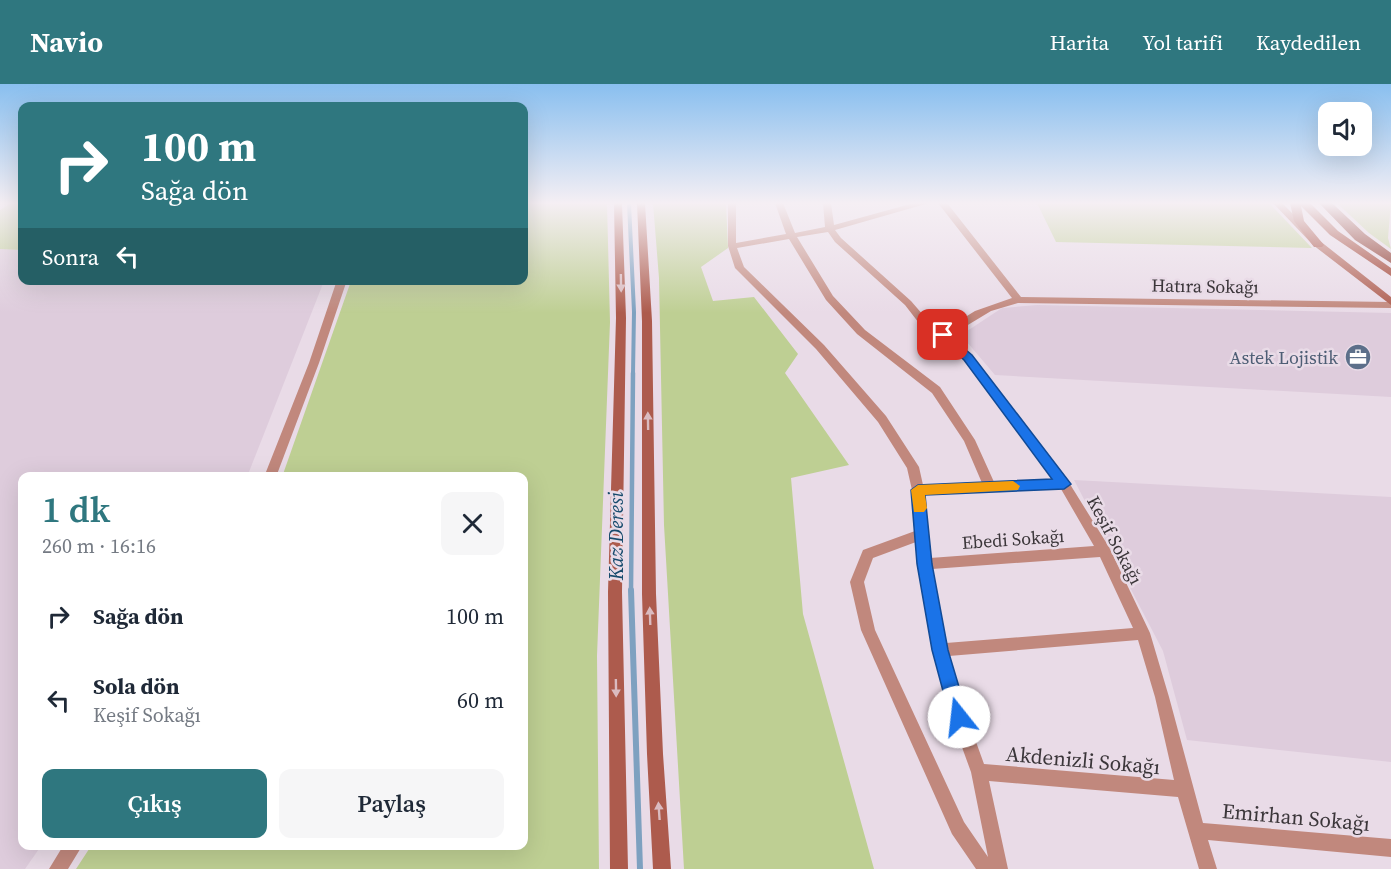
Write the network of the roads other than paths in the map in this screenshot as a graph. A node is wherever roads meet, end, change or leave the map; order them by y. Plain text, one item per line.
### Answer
1 (619, 240) edge
2 (643, 240) edge
3 (732, 240) edge
4 (774, 240) edge
5 (794, 240) edge
6 (839, 240) edge
7 (971, 240) edge
8 (1312, 240) edge
9 (1314, 240) edge
10 (1343, 240) edge
11 (1365, 240) edge
12 (1318, 245) junction
13 (732, 246) junction
14 (1391, 259) edge
15 (1391, 273) edge
16 (340, 285) edge
17 (1018, 300) junction
18 (1391, 303) edge
19 (943, 335) junction
20 (272, 472) edge
21 (1064, 484) junction
22 (990, 487) junction
23 (918, 490) junction
24 (922, 534) junction
25 (1104, 551) junction
26 (924, 564) junction
27 (1143, 633) junction
28 (940, 650) junction
29 (979, 772) junction
30 (1184, 789) junction
31 (1198, 831) junction
32 (1391, 848) edge
33 (70, 850) edge
34 (58, 869) edge
35 (619, 869) edge
36 (662, 869) edge
37 (986, 869) edge
38 (999, 869) edge
39 (1208, 869) edge

1 -> 35 main road
36 -> 2 main road
3 - 13 street
4 - 13 street
5 - 22 street
6 - 19 street, Keşif Sokağı
7 - 17 street
8 - 12 main road
9 - 12 main road
10 - 15 main road
11 - 14 highway
12 - 18 main road
13 - 23 street
16 - 20 street
17 - 18 street, Hatıra Sokağı
17 - 19 street, Hatıra Sokağı
19 - 21 street, Keşif Sokağı
21 - 22 street
21 - 25 street, Keşif Sokağı
22 - 23 street
23 - 24 street
24 - 26 street
24 - 37 street
25 - 26 street, Ebedi Sokağı
25 - 27 street, Keşif Sokağı
26 - 28 street
27 - 28 street
27 - 30 street, Keşif Sokağı
28 - 29 street
29 - 30 street, Akdenizli Sokağı
29 - 38 street
30 - 31 street, Keşif Sokağı
31 - 32 street, Emirhan Sokağı
31 - 39 street, Keşif Sokağı
33 - 34 street

